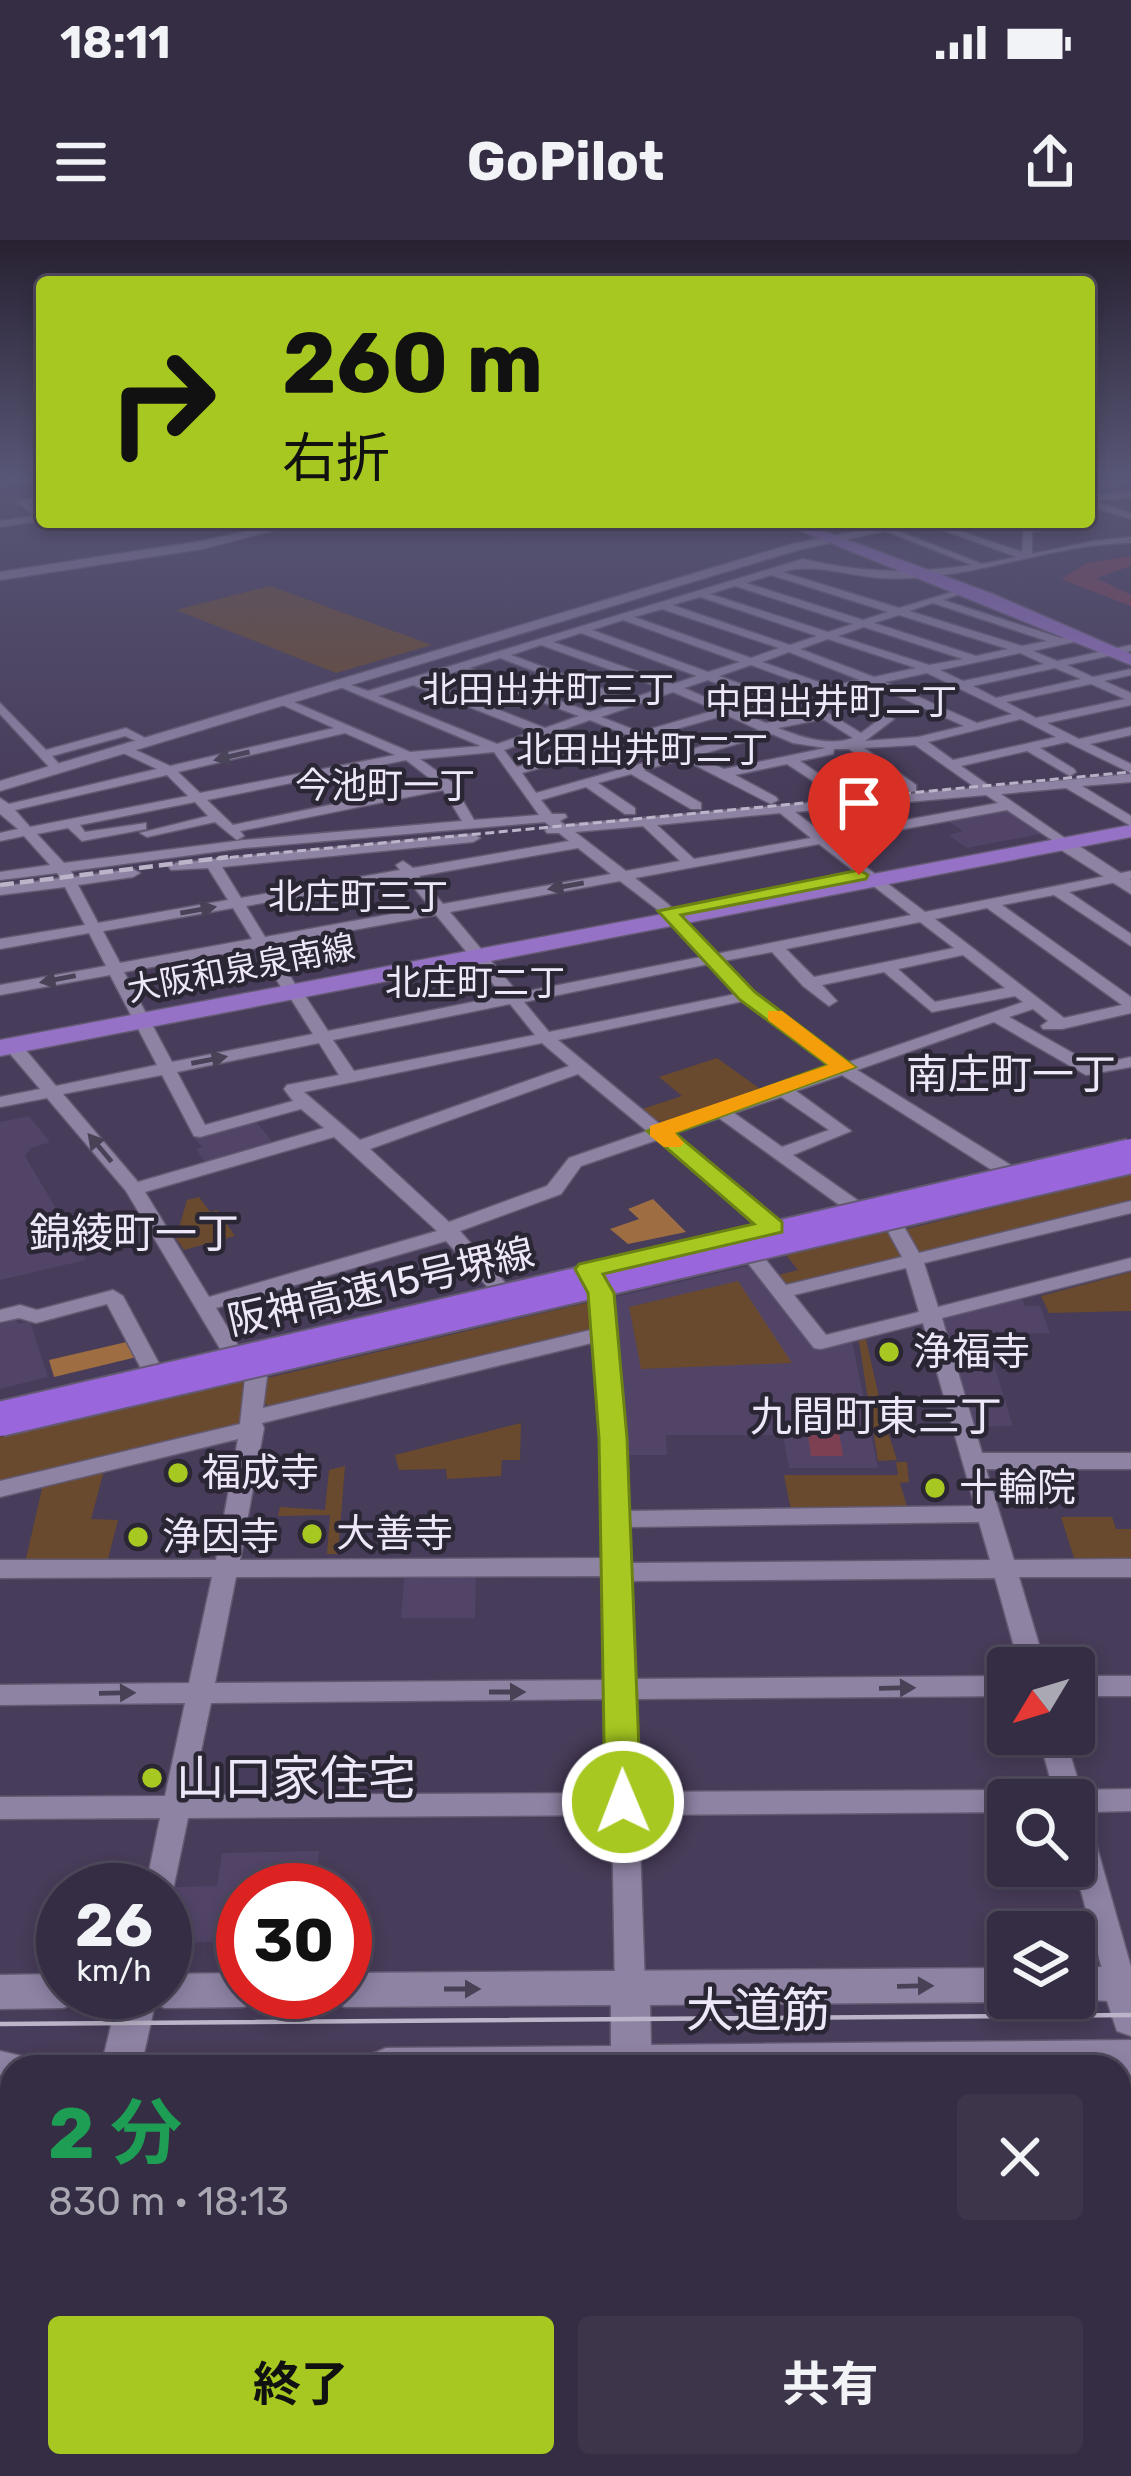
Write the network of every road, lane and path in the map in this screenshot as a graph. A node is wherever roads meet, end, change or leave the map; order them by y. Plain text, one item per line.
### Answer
1 (676, 583) edge
2 (735, 583) edge
3 (737, 583) edge
4 (811, 583) edge
5 (876, 583) edge
6 (947, 583) edge
7 (896, 589) dead end
8 (964, 589) junction
9 (700, 594) junction
10 (915, 594) dead end
11 (633, 596) junction
12 (934, 599) junction
13 (660, 605) junction
14 (903, 609) junction
15 (623, 617) junction
16 (868, 621) junction
17 (581, 630) junction
18 (513, 632) junction
19 (831, 634) junction
20 (1083, 637) junction
21 (1061, 642) junction
22 (542, 643) junction
23 (795, 647) junction
24 (1022, 650) junction
25 (500, 655) junction
26 (431, 657) junction
27 (1127, 657) edge
28 (975, 659) junction
29 (755, 661) junction
30 (1059, 666) junction
31 (459, 668) junction
32 (929, 669) junction
33 (714, 674) junction
34 (880, 680) junction
35 (414, 681) junction
36 (1094, 681) junction
37 (339, 684) junction
38 (962, 685) junction
39 (674, 688) junction
40 (832, 689) junction
41 (368, 695) junction
42 (1131, 699) edge
43 (281, 701) junction
44 (776, 701) junction
45 (995, 701) junction
46 (630, 703) junction
47 (0, 707) edge
48 (726, 711) junction
49 (589, 717) junction
50 (1030, 718) junction
51 (676, 726) junction
52 (976, 727) junction
53 (765, 729) junction
54 (346, 730) junction
55 (1131, 731) edge
56 (545, 732) junction
57 (641, 736) junction
58 (747, 737) junction
59 (1077, 740) junction
60 (918, 741) junction
61 (146, 742) junction
62 (851, 743) junction
63 (1030, 747) junction
64 (497, 748) junction
65 (125, 749) junction
66 (44, 754) junction
67 (683, 754) junction
68 (408, 756) junction
69 (789, 759) junction
70 (951, 764) junction
71 (632, 769) junction
72 (1129, 769) edge
73 (59, 770) junction
74 (170, 771) junction
75 (516, 771) junction
76 (725, 773) junction
77 (1071, 779) junction
78 (587, 782) junction
79 (976, 782) junction
80 (447, 784) junction
81 (0, 786) edge
82 (911, 788) junction
83 (401, 793) junction
84 (992, 793) junction
85 (838, 794) junction
86 (76, 796) junction
87 (201, 796) junction
88 (536, 797) junction
89 (1011, 805) junction
90 (696, 806) junction
91 (778, 806) junction
92 (2, 807) edge
93 (630, 811) junction
94 (129, 812) junction
95 (716, 817) junction
96 (94, 818) junction
97 (548, 818) junction
98 (70, 822) junction
99 (646, 822) junction
100 (226, 824) junction
101 (470, 824) junction
102 (1131, 825) edge
103 (423, 828) junction
104 (730, 828) dead end
105 (144, 830) junction
106 (561, 830) junction
107 (28, 831) junction
108 (0, 837) edge
109 (745, 840) dead end
110 (823, 840) junction
111 (1062, 841) junction
112 (244, 844) junction
113 (577, 844) junction
114 (386, 847) junction
115 (759, 852) junction
116 (165, 854) junction
117 (213, 864) junction
118 (691, 864) junction
119 (410, 873) junction
120 (66, 874) junction
121 (0, 876) edge
122 (620, 876) junction
123 (872, 877) junction
124 (1126, 880) edge
125 (0, 891) edge
126 (1058, 891) junction
127 (237, 903) junction
128 (992, 904) junction
129 (439, 909) junction
130 (671, 915) junction
131 (925, 917) junction
132 (93, 929) junction
133 (1131, 941) edge
134 (261, 942) junction
135 (0, 944) edge
136 (776, 947) junction
137 (968, 950) junction
138 (476, 952) junction
139 (712, 960) junction
140 (887, 967) junction
141 (114, 968) junction
142 (809, 982) junction
143 (291, 987) junction
144 (0, 989) edge
145 (747, 996) junction
146 (1028, 997) junction
147 (515, 1000) junction
148 (829, 1001) dead end
149 (1131, 1006) edge
150 (993, 1015) junction
151 (138, 1017) junction
152 (1062, 1024) junction
153 (1025, 1032) junction
154 (323, 1037) junction
155 (546, 1038) junction
156 (4, 1039) edge
157 (1131, 1062) edge
158 (844, 1067) junction
159 (578, 1068) junction
160 (166, 1069) junction
161 (350, 1079) junction
162 (782, 1089) junction
163 (53, 1091) junction
164 (0, 1102) edge
165 (304, 1103) junction
166 (722, 1112) junction
167 (338, 1130) junction
168 (658, 1131) junction
169 (1131, 1145) edge
170 (359, 1147) junction
171 (782, 1153) junction
172 (1131, 1157) edge
173 (1010, 1173) junction
174 (134, 1189) junction
175 (1131, 1207) edge
176 (856, 1208) junction
177 (888, 1215) junction
178 (773, 1227) junction
179 (451, 1230) junction
180 (747, 1249) junction
181 (913, 1258) junction
182 (1131, 1264) edge
183 (592, 1275) junction
184 (501, 1290) junction
185 (782, 1292) junction
186 (207, 1304) junction
187 (0, 1316) edge
188 (931, 1316) junction
189 (606, 1333) junction
190 (232, 1352) junction
191 (259, 1361) junction
192 (152, 1371) junction
193 (0, 1407) edge
194 (0, 1421) edge
195 (254, 1423) junction
196 (973, 1461) junction
197 (1131, 1461) edge
198 (0, 1489) edge
199 (988, 1514) junction
200 (618, 1519) junction
201 (222, 1568) junction
202 (1131, 1568) edge
203 (0, 1569) edge
204 (618, 1569) junction
205 (1005, 1570) junction
206 (1027, 1647) edge
207 (987, 1686) edge
208 (1095, 1686) edge
209 (1131, 1686) edge
210 (197, 1692) junction
211 (621, 1692) junction
212 (0, 1695) edge
213 (1095, 1800) edge
214 (1131, 1800) edge
215 (987, 1801) edge
216 (623, 1802) junction
217 (176, 1806) junction
218 (0, 1808) edge
219 (165, 1863) edge
220 (1095, 1884) edge
221 (987, 1985) edge
222 (630, 1988) junction
223 (1095, 1988) edge
224 (372, 1990) edge
225 (36, 1991) edge
226 (0, 1992) edge
227 (1128, 1995) edge
228 (132, 2019) edge
229 (124, 2055) edge
230 (631, 2055) edge

1 - 11 street
2 - 9 street
3 - 16 street
4 - 14 street
5 - 7 street
6 - 8 main road
8 - 12 street
8 - 20 main road
9 - 13 street
9 - 19 street
10 - 12 street
11 - 13 street
11 - 18 street
12 - 14 street
12 - 21 street
13 - 15 street
13 - 23 street
14 - 16 street
14 - 24 street
15 - 17 street
15 - 29 street
16 - 19 street
16 - 28 street
17 - 22 street
17 - 33 street
18 - 22 street
18 - 26 street
19 - 23 street
19 - 32 street
20 - 21 street
20 - 27 main road
21 - 24 street
22 - 25 street
22 - 39 street
23 - 29 street
23 - 34 street
24 - 28 street
24 - 30 street
25 - 31 street
25 - 46 street
26 - 31 street
26 - 37 street
27 - 30 street
27 - 36 street
28 - 32 street
29 - 33 street
29 - 40 street
30 - 36 street
30 - 38 street
31 - 35 street
31 - 49 street
32 - 34 street
32 - 38 street
33 - 39 street
33 - 44 street
34 - 40 street
34 - 52 street
35 - 41 street
35 - 56 street
36 - 42 street
36 - 45 street
37 - 41 street
37 - 43 street
38 - 45 street
39 - 46 street
39 - 48 street
40 - 44 street
40 - 62 street
41 - 64 street
42 - 50 street
43 - 54 street
43 - 61 street
44 - 48 street
45 - 50 street
46 - 49 street
47 - 66 street
48 - 51 street
48 - 53 street
49 - 56 street
49 - 57 street
50 - 52 street
50 - 59 street
51 - 57 street
51 - 58 street
52 - 60 street
53 - 58 street
53 - 62 street
53 - 62 street
54 - 68 street
54 -> 74 street
55 - 59 street
56 - 64 street
57 - 67 street
57 - 75 street
58 - 67 street
59 - 63 street
59 - 72 street
60 - 62 street
60 - 70 street
61 - 65 street
61 - 66 street
62 - 69 street
62 - 82 street
63 - 70 street
63 - 77 street
64 - 68 street
64 - 75 street
65 - 73 street
65 - 74 street
66 - 73 street
67 - 71 street
67 - 76 street
68 - 80 street
68 - 87 street
69 - 76 street
69 - 85 street
70 - 79 street
71 - 78 street
71 - 90 street
72 - 77 street
73 - 81 street
74 - 86 street
74 - 87 street
75 - 88 street
76 - 91 street
77 - 79 street
77 - 84 street
77 - 102 street
78 - 88 street
78 - 93 street
79 - 82 street
79 - 84 street
80 - 83 street
80 - 101 street
82 - 85 street
83 - 100 street
83 - 103 street
84 - 89 street
84 - 91 street
85 - 91 street
86 - 92 street
86 - 96 street
87 - 94 street
87 - 100 street
88 - 97 street
89 - 110 street
89 - 111 street
90 - 91 street
90 - 93 street
91 - 95 street
91 - 110 street
92 - 107 street
93 - 97 street
94 - 96 street
94 - 105 street
95 - 99 street
95 - 104 street
96 - 98 street
97 - 101 street
97 - 106 street
98 - 105 street
98 - 107 street
99 - 106 street
99 - 118 street
100 - 105 street
100 - 112 street
101 - 103 street
102 - 111 main road, 大阪和泉泉南線
103 - 112 street
105 - 116 street
106 - 113 street
106 - 114 street
107 - 108 street
107 - 120 street
109 - 115 street
110 - 115 street
110 - 123 street
111 - 123 main road, 大阪和泉泉南線
111 - 124 street
112 - 116 street
113 - 119 street
113 - 122 street
114 - 117 street
114 - 119 street
115 - 118 street
116 - 120 street
117 - 120 street
117 - 127 street
118 - 122 street
119 - 127 street
119 - 129 street
120 - 121 street
120 - 125 street
120 - 132 street
122 -> 129 street
122 - 130 street
123 - 130 main road, 大阪和泉泉南線
123 - 131 street
124 - 126 street
126 - 128 street
126 - 133 street
132 -> 127 street
127 - 134 street
128 - 131 street
128 - 149 street
129 - 134 street
129 - 138 street
130 - 138 main road, 大阪和泉泉南線
130 - 139 street
131 - 136 street
131 - 137 street
132 - 135 street
132 - 141 street
134 - 141 street
134 - 143 street
136 - 139 street
136 - 142 street
137 - 140 street
137 - 146 street
138 - 143 main road, 大阪和泉泉南線
138 - 147 street
139 - 145 street
139 - 147 street
140 - 142 street
140 - 146 street
141 -> 144 street
141 - 151 street
142 - 148 street
143 - 151 main road, 大阪和泉泉南線
143 - 154 street
145 - 155 street
145 - 158 street
146 - 150 street
146 - 152 street
147 - 154 street
147 - 155 street
149 - 152 street
150 - 153 street
150 - 158 street
151 - 156 main road, 大阪和泉泉南線
151 - 160 street
152 - 153 street
153 - 157 street
160 -> 154 street
154 - 161 street
155 - 159 street
155 - 161 street
156 - 163 street
158 - 162 street
158 - 173 street
159 - 168 street
159 - 170 street
160 - 163 street
160 - 165 street
161 - 165 street
162 - 166 street
162 - 171 street
163 - 164 street
174 -> 163 street
165 - 167 street
166 - 168 street
166 - 171 street
167 - 170 street
167 - 174 street
168 - 178 street
168 - 179 street
169 - 173 street
169 - 193 highway, 阪神高速15号堺線
170 - 179 street
171 - 176 street
172 - 177 street
172 - 194 highway, 阪神高速15号堺線, bridge
173 - 176 street
174 - 186 street
175 - 181 street
176 - 178 street
177 - 180 street
177 - 181 street
178 - 183 street
179 - 184 street
179 - 186 street
180 - 183 street
180 - 185 street
181 - 185 street
181 - 188 street
182 - 188 street
183 - 184 street
183 - 189 street
183 - 191 street
184 - 190 street
185 - 188 street
186 - 190 street
187 - 192 street
188 - 196 street
189 - 195 street
189 - 200 street
190 - 192 street
191 - 194 street
191 - 195 street
192 - 193 street
195 - 198 street
195 - 201 street
196 - 197 street
196 - 199 street
199 - 200 street
199 - 205 street
200 - 204 street
201 - 203 street
201 - 204 street
201 - 210 street
202 - 205 street
204 - 205 street
204 - 211 street
205 - 206 street
211 -> 207 street
208 - 209 street
210 -> 211 street
212 -> 210 street
210 - 217 street
211 - 216 street
213 - 214 street
215 - 216 street
216 - 217 street
216 - 222 street
217 - 218 street
217 - 219 street
220 - 227 street
222 -> 221 street, 大道筋
224 -> 222 street, 大道筋
222 - 230 street
223 - 227 street
225 - 226 street
228 - 229 street

